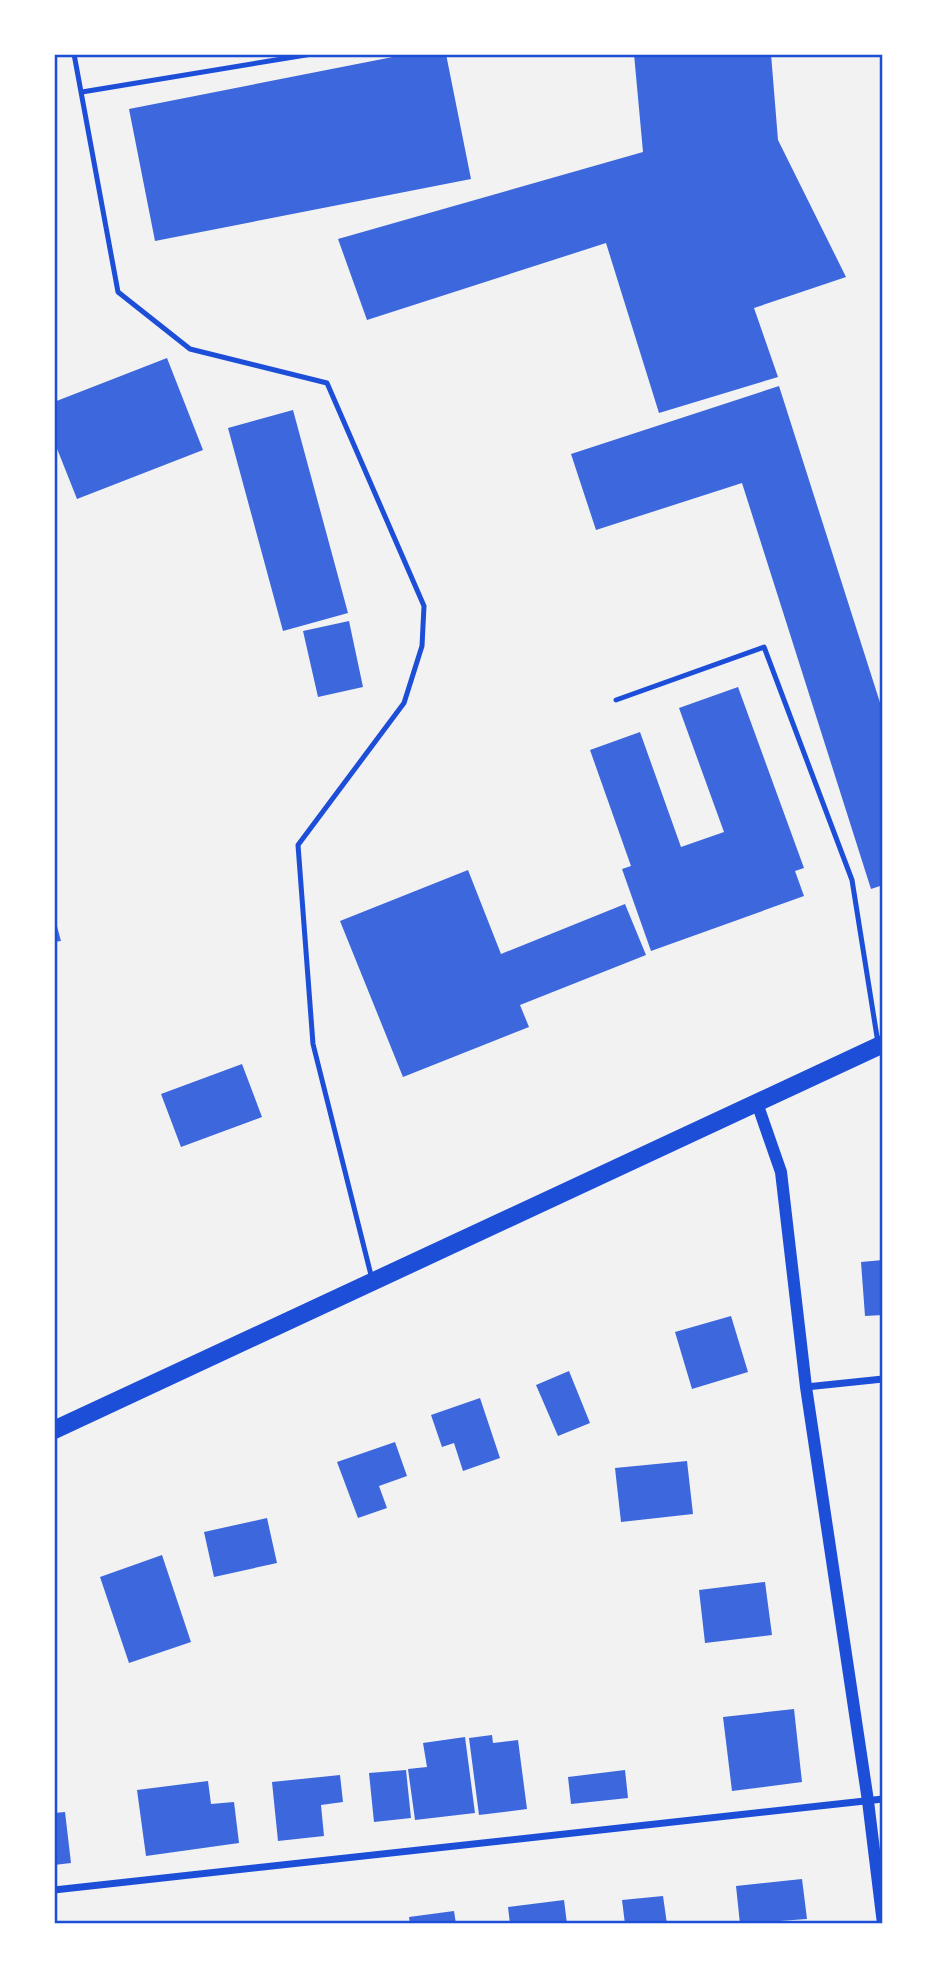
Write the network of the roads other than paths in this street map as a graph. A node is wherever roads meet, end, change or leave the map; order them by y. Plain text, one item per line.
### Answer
1 (74, 54) edge
2 (312, 54) edge
3 (82, 92) junction
4 (616, 700) dead end
5 (880, 1045) edge
6 (757, 1102) junction
7 (372, 1282) junction
8 (883, 1379) edge
9 (806, 1387) junction
10 (54, 1430) edge
11 (883, 1800) edge
12 (868, 1801) junction
13 (54, 1890) edge
14 (883, 1923) edge

1 - 3 lane
2 - 3 lane
3 - 7 lane
4 - 5 lane
5 - 6 main road
6 - 7 main road
6 - 9 street
7 - 10 main road
8 - 9 street
9 - 12 street
11 - 12 street
12 - 13 street
12 - 14 street

